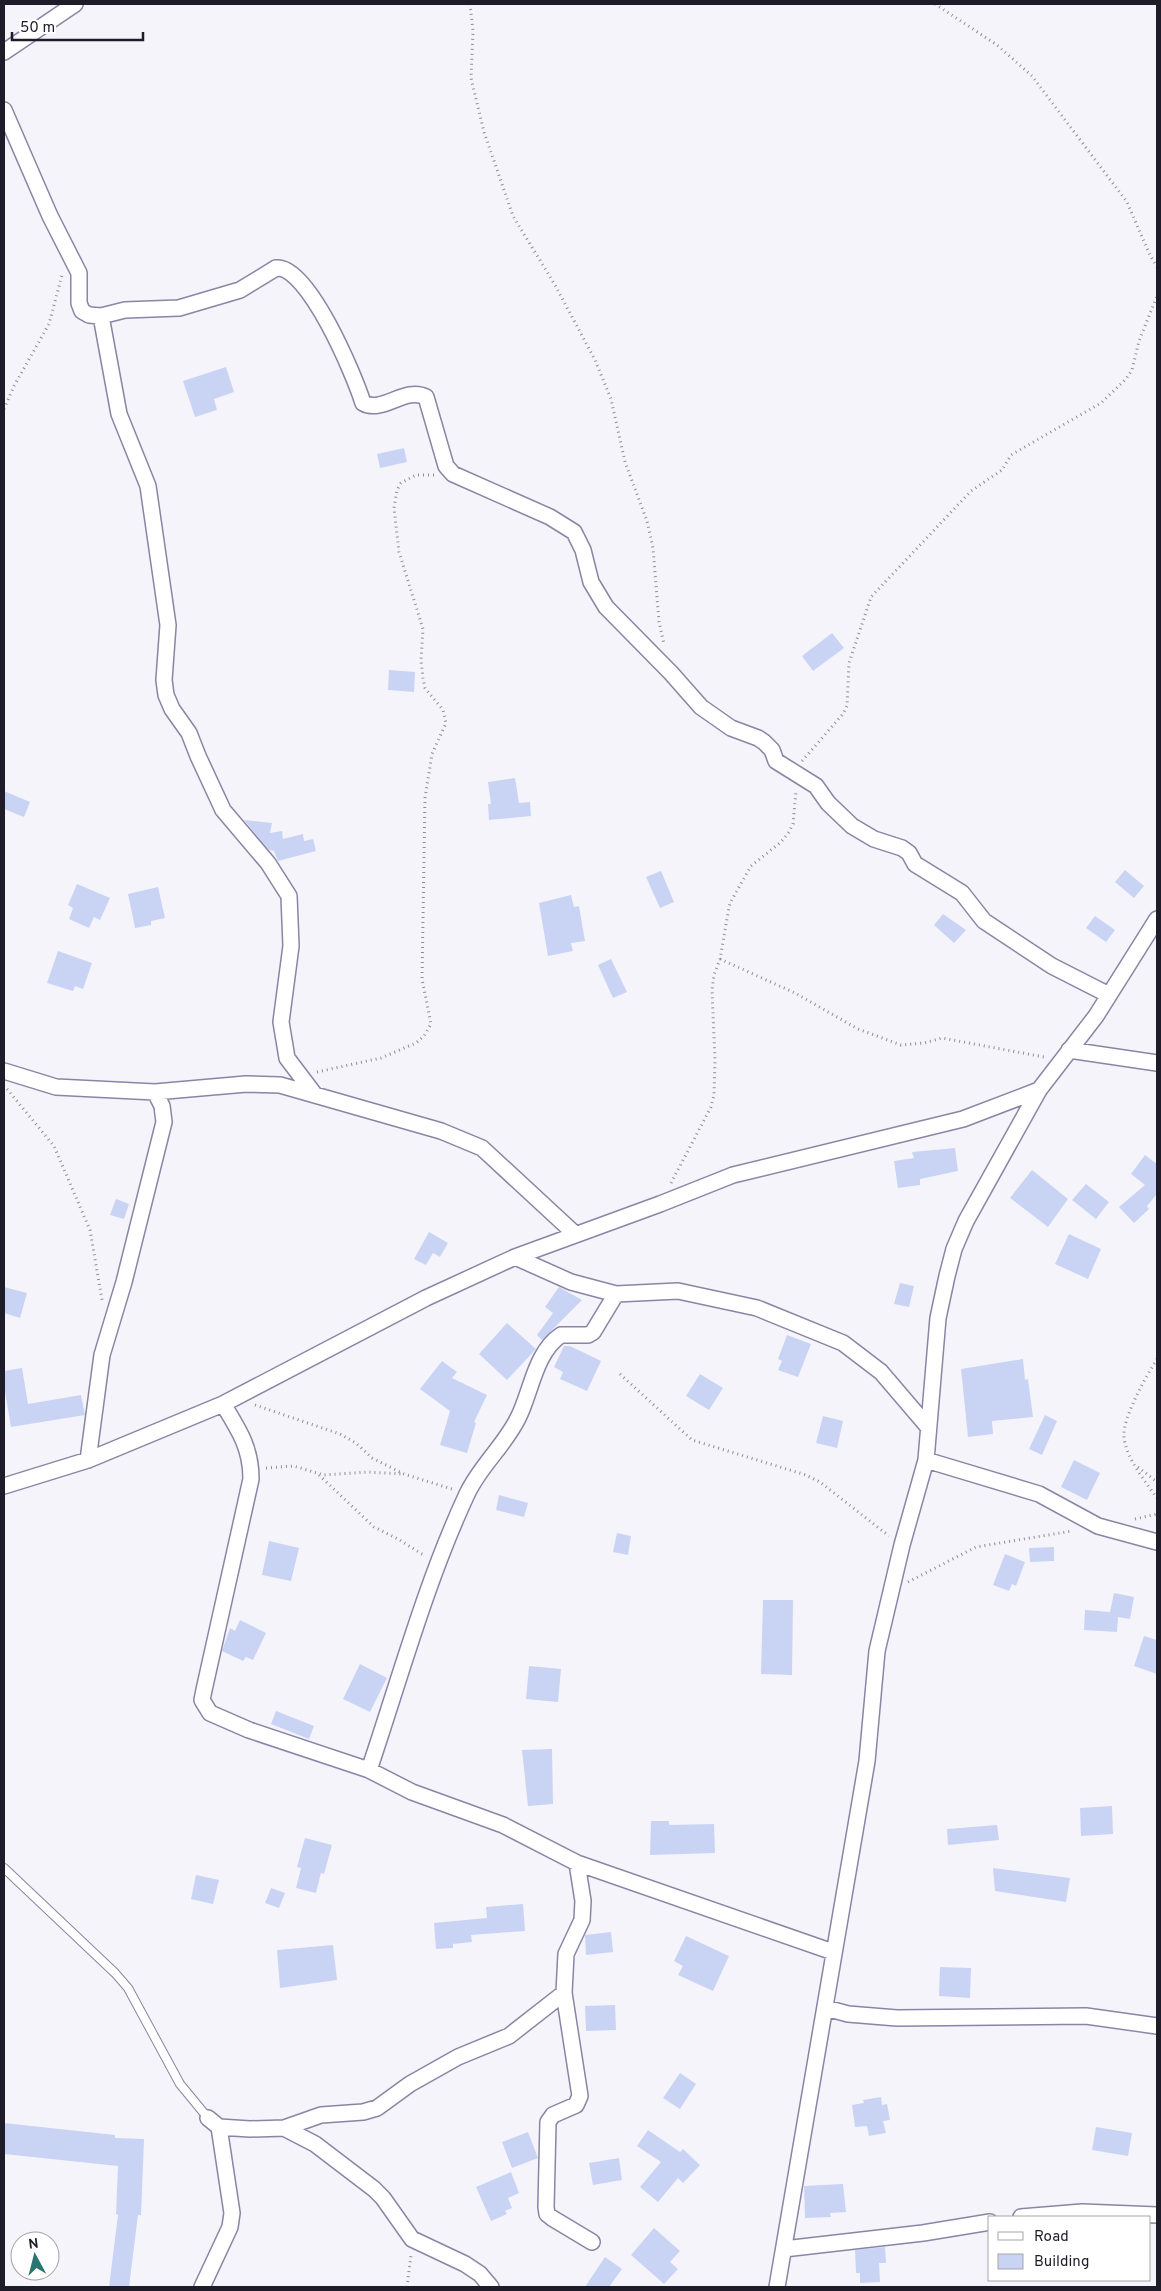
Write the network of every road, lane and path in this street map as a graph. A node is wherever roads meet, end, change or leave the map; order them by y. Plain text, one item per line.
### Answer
1 (75, 4) edge
2 (470, 4) edge
3 (935, 4) edge
4 (4, 52) edge
5 (4, 110) edge
6 (66, 250) junction
7 (1157, 268) edge
8 (1157, 296) edge
9 (101, 316) junction
10 (4, 409) edge
11 (458, 476) junction
12 (665, 648) dead end
13 (797, 774) junction
14 (1157, 919) edge
15 (720, 959) junction
16 (1109, 995) junction
17 (1065, 1055) junction
18 (1157, 1063) edge
19 (4, 1071) edge
20 (300, 1075) junction
21 (4, 1085) edge
22 (1038, 1090) junction
23 (155, 1092) junction
24 (315, 1095) junction
25 (660, 1204) junction
26 (575, 1234) junction
27 (515, 1257) junction
28 (616, 1294) junction
29 (112, 1320) junction
30 (1157, 1359) edge
31 (620, 1374) dead end
32 (229, 1401) junction
33 (928, 1427) junction
34 (88, 1460) junction
35 (926, 1460) junction
36 (1135, 1464) junction
37 (318, 1474) junction
38 (404, 1474) junction
39 (251, 1479) junction
40 (1157, 1482) edge
41 (4, 1486) edge
42 (467, 1494) junction
43 (1157, 1498) edge
44 (1157, 1514) edge
45 (1132, 1520) dead end
46 (1098, 1526) junction
47 (1157, 1542) edge
48 (902, 1545) junction
49 (438, 1564) junction
50 (890, 1592) junction
51 (369, 1770) junction
52 (577, 1864) junction
53 (4, 1868) edge
54 (833, 1952) junction
55 (564, 1993) junction
56 (826, 2008) junction
57 (1157, 2026) edge
58 (213, 2122) junction
59 (284, 2128) junction
60 (1157, 2215) edge
61 (1033, 2216) edge
62 (988, 2222) edge
63 (412, 2239) junction
64 (592, 2242) dead end
65 (784, 2249) junction
66 (202, 2287) edge
67 (407, 2287) edge
68 (491, 2287) edge
69 (777, 2287) edge

1 - 4 street
2 - 12 path
3 - 7 path
5 - 6 street
6 - 9 street
6 - 10 path
8 - 13 path
9 - 11 street
9 - 20 street
11 - 13 street
11 - 20 path
13 - 15 path
13 - 16 street
14 - 16 street
15 - 17 path
15 - 25 path
16 - 17 street
17 - 18 street
17 - 22 street
19 - 23 street
20 - 24 street
21 - 29 path
22 - 25 street
22 - 33 street
23 - 24 street
23 - 29 street
24 - 26 street
25 - 26 street
26 - 27 street
27 - 28 street
27 - 32 street
28 - 33 street
28 - 42 street
29 - 34 street
30 - 36 path
31 - 48 path
32 - 34 street
32 - 38 path
32 - 39 street
33 - 35 street
34 - 41 street
35 - 46 street
35 - 48 street
36 - 40 path
36 - 43 path
37 - 38 path
37 - 39 path
37 - 49 path
38 - 42 path
39 - 51 street
42 - 49 street
44 - 45 path
46 - 47 street
46 - 50 path
48 - 50 street
49 - 51 street
50 - 54 street
51 - 52 street
52 - 54 street
52 - 55 street
53 - 58 lane
54 - 56 street
55 - 59 street
55 - 64 street
56 - 57 street
56 - 65 street
58 - 59 street
58 - 66 street
59 - 63 street
60 - 61 street
62 - 65 street
63 - 67 path
63 - 68 street
65 - 69 street

